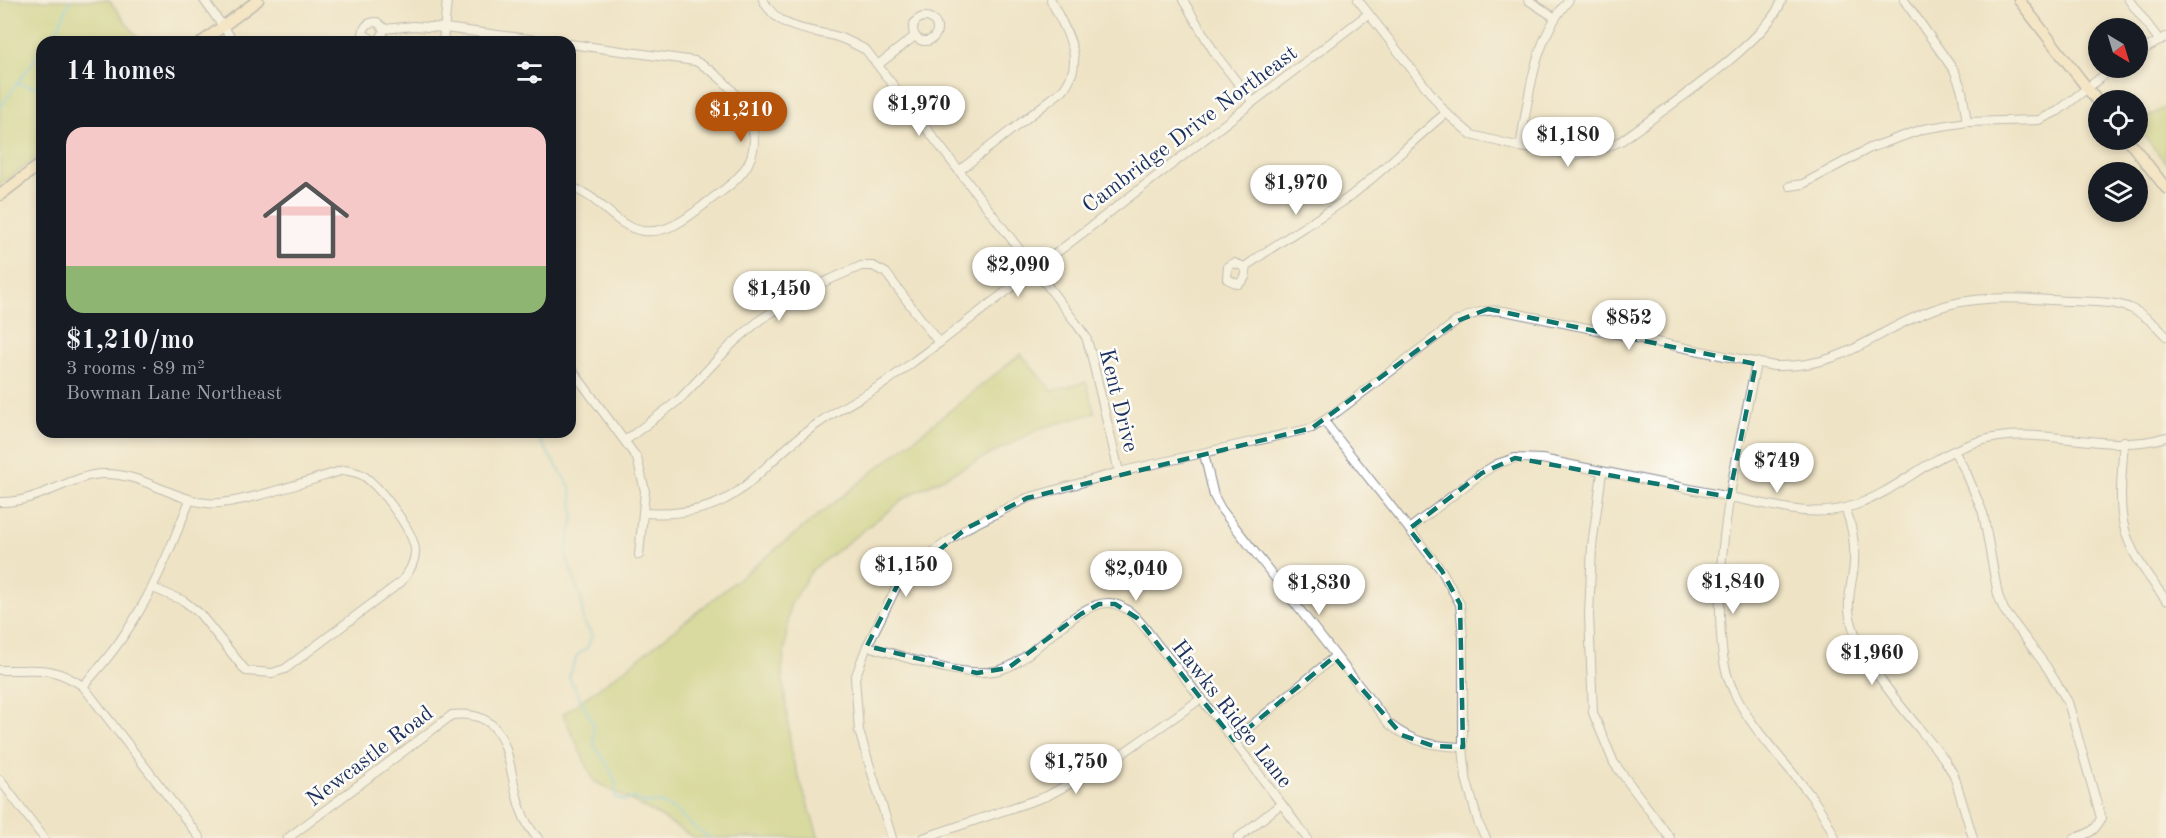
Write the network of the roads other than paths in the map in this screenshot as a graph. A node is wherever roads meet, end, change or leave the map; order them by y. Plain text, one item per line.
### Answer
1 (204, 0) edge
2 (258, 0) edge
3 (447, 0) edge
4 (763, 0) edge
5 (1051, 0) edge
6 (1183, 0) edge
7 (1358, 0) edge
8 (1528, 0) edge
9 (1569, 0) edge
10 (1782, 0) edge
11 (1904, 0) edge
12 (2019, 0) edge
13 (2128, 0) edge
14 (1368, 14) junction
15 (1554, 17) junction
16 (223, 26) junction
17 (445, 28) junction
18 (385, 29) dead end
19 (210, 36) edge
20 (230, 36) edge
21 (444, 36) edge
22 (506, 36) edge
23 (915, 36) dead end
24 (2163, 39) edge
25 (576, 45) edge
26 (2148, 48) edge
27 (879, 64) junction
28 (2099, 78) edge
29 (2087, 87) junction
30 (2089, 90) edge
31 (1252, 101) junction
32 (1446, 113) junction
33 (1967, 122) junction
34 (1520, 147) junction
35 (2136, 150) edge
36 (36, 168) edge
37 (960, 170) junction
38 (1790, 186) dead end
39 (2166, 188) edge
40 (576, 190) edge
41 (0, 195) edge
42 (1245, 267) dead end
43 (1035, 269) junction
44 (2166, 336) edge
45 (939, 343) junction
46 (1756, 364) junction
47 (576, 375) edge
48 (1324, 421) junction
49 (2166, 437) edge
50 (626, 440) junction
51 (2124, 441) junction
52 (1954, 451) junction
53 (1204, 454) junction
54 (1119, 472) junction
55 (1602, 472) junction
56 (1729, 497) junction
57 (190, 500) junction
58 (0, 502) edge
59 (1846, 510) junction
60 (643, 513) junction
61 (1409, 529) junction
62 (639, 555) dead end
63 (153, 588) junction
64 (2166, 600) edge
65 (867, 646) junction
66 (1334, 657) junction
67 (0, 670) edge
68 (83, 686) junction
69 (1202, 698) junction
70 (1233, 740) junction
71 (1463, 747) junction
72 (0, 780) edge
73 (1281, 804) junction
74 (532, 836) edge
75 (44, 838) edge
76 (200, 838) edge
77 (288, 838) edge
78 (892, 838) edge
79 (923, 838) edge
80 (1238, 838) edge
81 (1307, 838) edge
82 (1486, 838) edge
83 (1670, 838) edge
84 (1835, 838) edge
85 (1973, 838) edge
86 (2074, 838) edge

1 - 16 street
2 - 16 street
3 - 17 street
4 - 27 street, Kent Drive
5 - 37 street
6 - 31 street
7 - 14 street
8 - 15 street
9 - 15 street
10 - 34 street
11 - 33 street
12 - 29 street
13 - 24 street
14 - 31 street, Cambridge Drive Northeast
14 - 32 street
15 - 34 street
16 - 19 street
16 - 20 street
17 - 18 street
17 - 21 street
17 - 22 street
23 - 27 street
24 - 26 street
25 - 40 street
27 - 37 street, Kent Drive
28 - 29 street
29 - 30 street
29 - 33 street
31 - 43 street, Cambridge Drive Northeast
32 - 34 street
32 - 42 street
33 - 38 street
35 - 39 street
36 - 41 street
37 - 43 street, Kent Drive
43 - 45 street, Cambridge Drive Northeast
43 - 54 street, Kent Drive
44 - 46 street
45 - 50 street
45 - 60 street, Cambridge Drive Northeast
46 - 48 street
46 - 56 street
47 - 50 street
48 - 53 street
48 - 61 street
49 - 51 street
50 - 60 street
51 - 52 street
51 - 64 street
52 - 59 street
52 - 86 street
53 - 54 street
53 - 66 street
54 - 65 street
55 - 56 street
55 - 61 street
55 - 83 street
56 - 59 street
56 - 84 street
57 - 58 street
57 - 63 street
57 - 63 street
59 - 85 street
60 - 62 street
61 - 71 street
63 - 68 street
65 - 69 street, Hawks Ridge Lane
65 - 78 street
66 - 70 street
66 - 71 street
67 - 68 street
68 - 76 street
69 - 70 street, Hawks Ridge Lane
69 - 79 street
70 - 73 street, Hawks Ridge Lane
71 - 82 street
72 - 75 street
73 - 80 street
73 - 81 street, Hawks Ridge Lane
74 - 77 street, Newcastle Road

